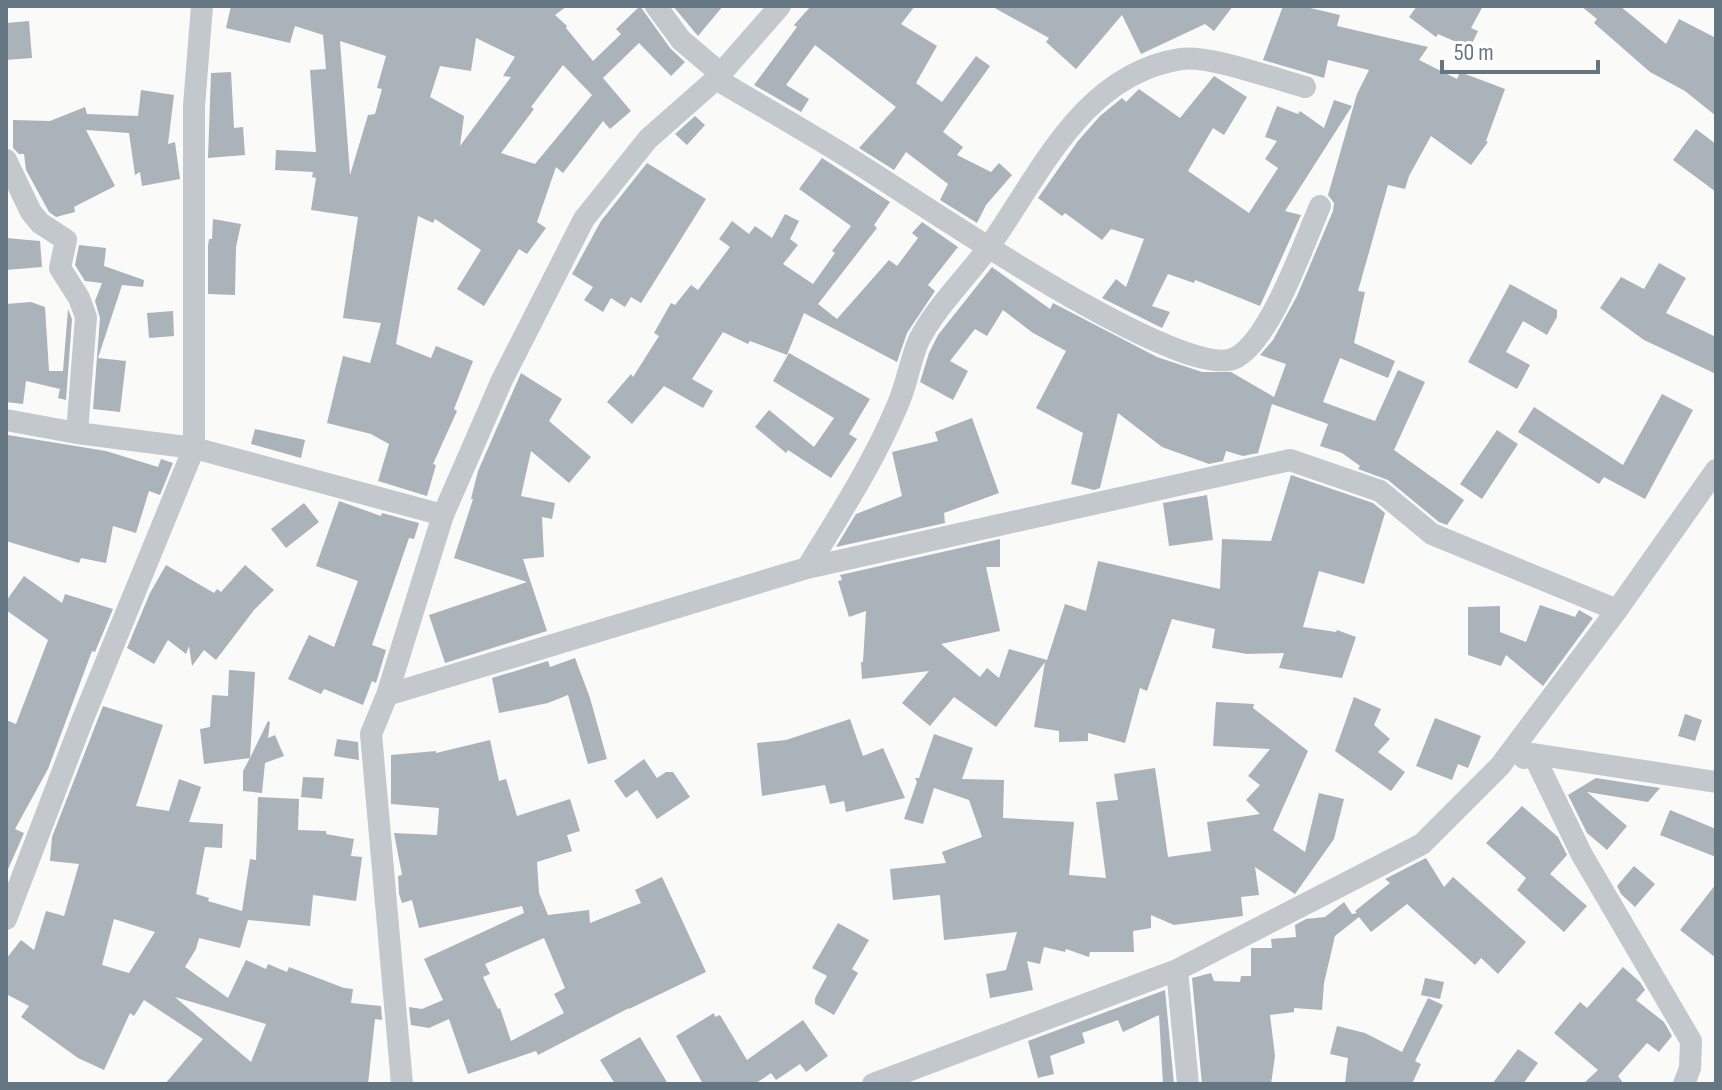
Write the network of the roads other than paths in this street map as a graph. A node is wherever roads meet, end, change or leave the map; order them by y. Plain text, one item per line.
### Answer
1 (202, 6) edge
2 (656, 6) edge
3 (780, 6) edge
4 (718, 77) junction
5 (1305, 87) dead end
6 (6, 160) edge
7 (1320, 206) dead end
8 (988, 247) junction
9 (6, 420) edge
10 (77, 433) junction
11 (194, 448) junction
12 (1716, 470) edge
13 (443, 515) junction
14 (807, 568) junction
15 (1617, 610) junction
16 (387, 695) junction
17 (1533, 754) junction
18 (1500, 766) junction
19 (1716, 782) edge
20 (6, 919) edge
21 (1177, 970) junction
22 (402, 1084) edge
23 (873, 1084) edge
24 (1188, 1084) edge
25 (1684, 1084) edge

1 - 11 street
2 - 4 street
3 - 4 street
4 - 8 street
4 - 13 street
5 - 8 street
6 - 10 street
7 - 8 street
8 - 14 street
9 - 10 street
10 - 11 street
11 - 13 street
11 - 20 street
12 - 15 street
13 - 16 street
14 - 15 street
14 - 16 street
15 - 18 street
16 - 22 street
17 - 18 street
17 - 19 street
17 - 25 street
18 - 21 street
21 - 23 street
21 - 24 street

